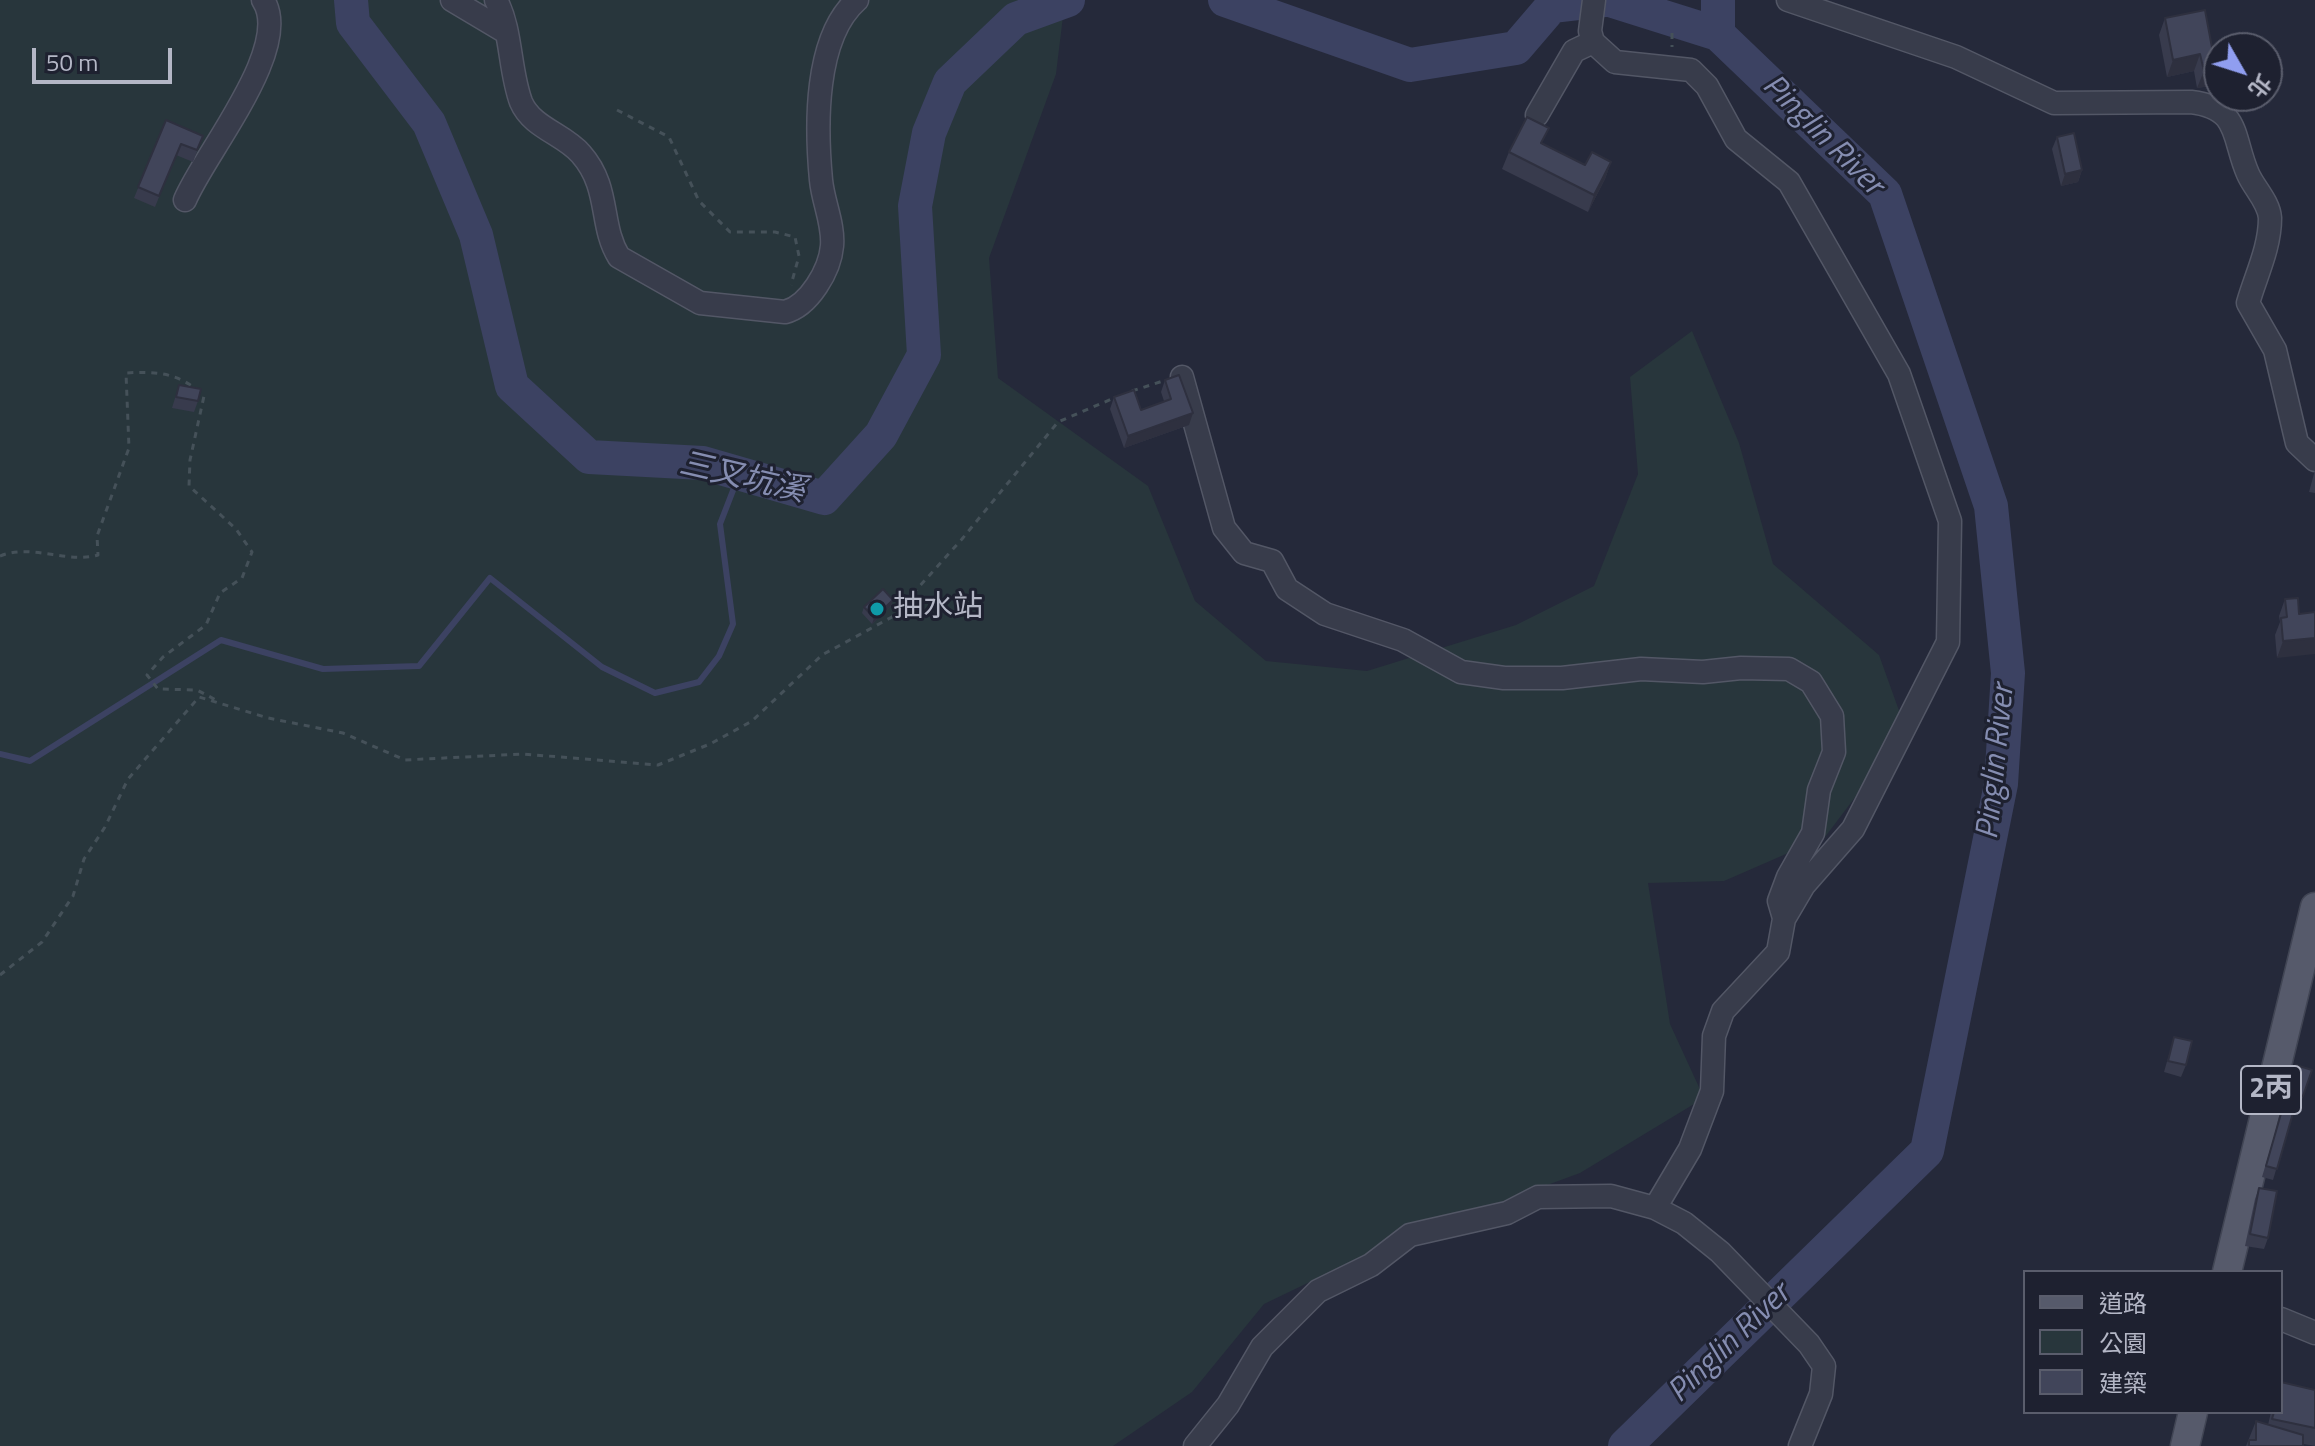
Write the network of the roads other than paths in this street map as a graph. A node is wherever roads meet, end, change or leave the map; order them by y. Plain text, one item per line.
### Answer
1 (263, 0) edge
2 (452, 0) edge
3 (496, 0) edge
4 (857, 0) edge
5 (1594, 0) edge
6 (1788, 0) edge
7 (504, 31) junction
8 (1592, 36) junction
9 (1537, 115) dead end
10 (185, 200) dead end
11 (1182, 377) edge
12 (2315, 460) edge
13 (2315, 907) edge
14 (1784, 919) junction
15 (1655, 1208) junction
16 (2227, 1270) edge
17 (2283, 1320) edge
18 (2315, 1333) edge
19 (2193, 1414) edge
20 (1195, 1446) edge
21 (1800, 1446) edge
22 (2185, 1446) edge

1 - 10 street
2 - 7 street
3 - 7 street
4 - 7 street
5 - 8 street
6 - 12 street
8 - 9 street
8 - 14 street
11 - 14 street
13 - 16 main road, 2丙
14 - 15 street
15 - 20 street
15 - 21 street
17 - 18 street
19 - 22 main road

